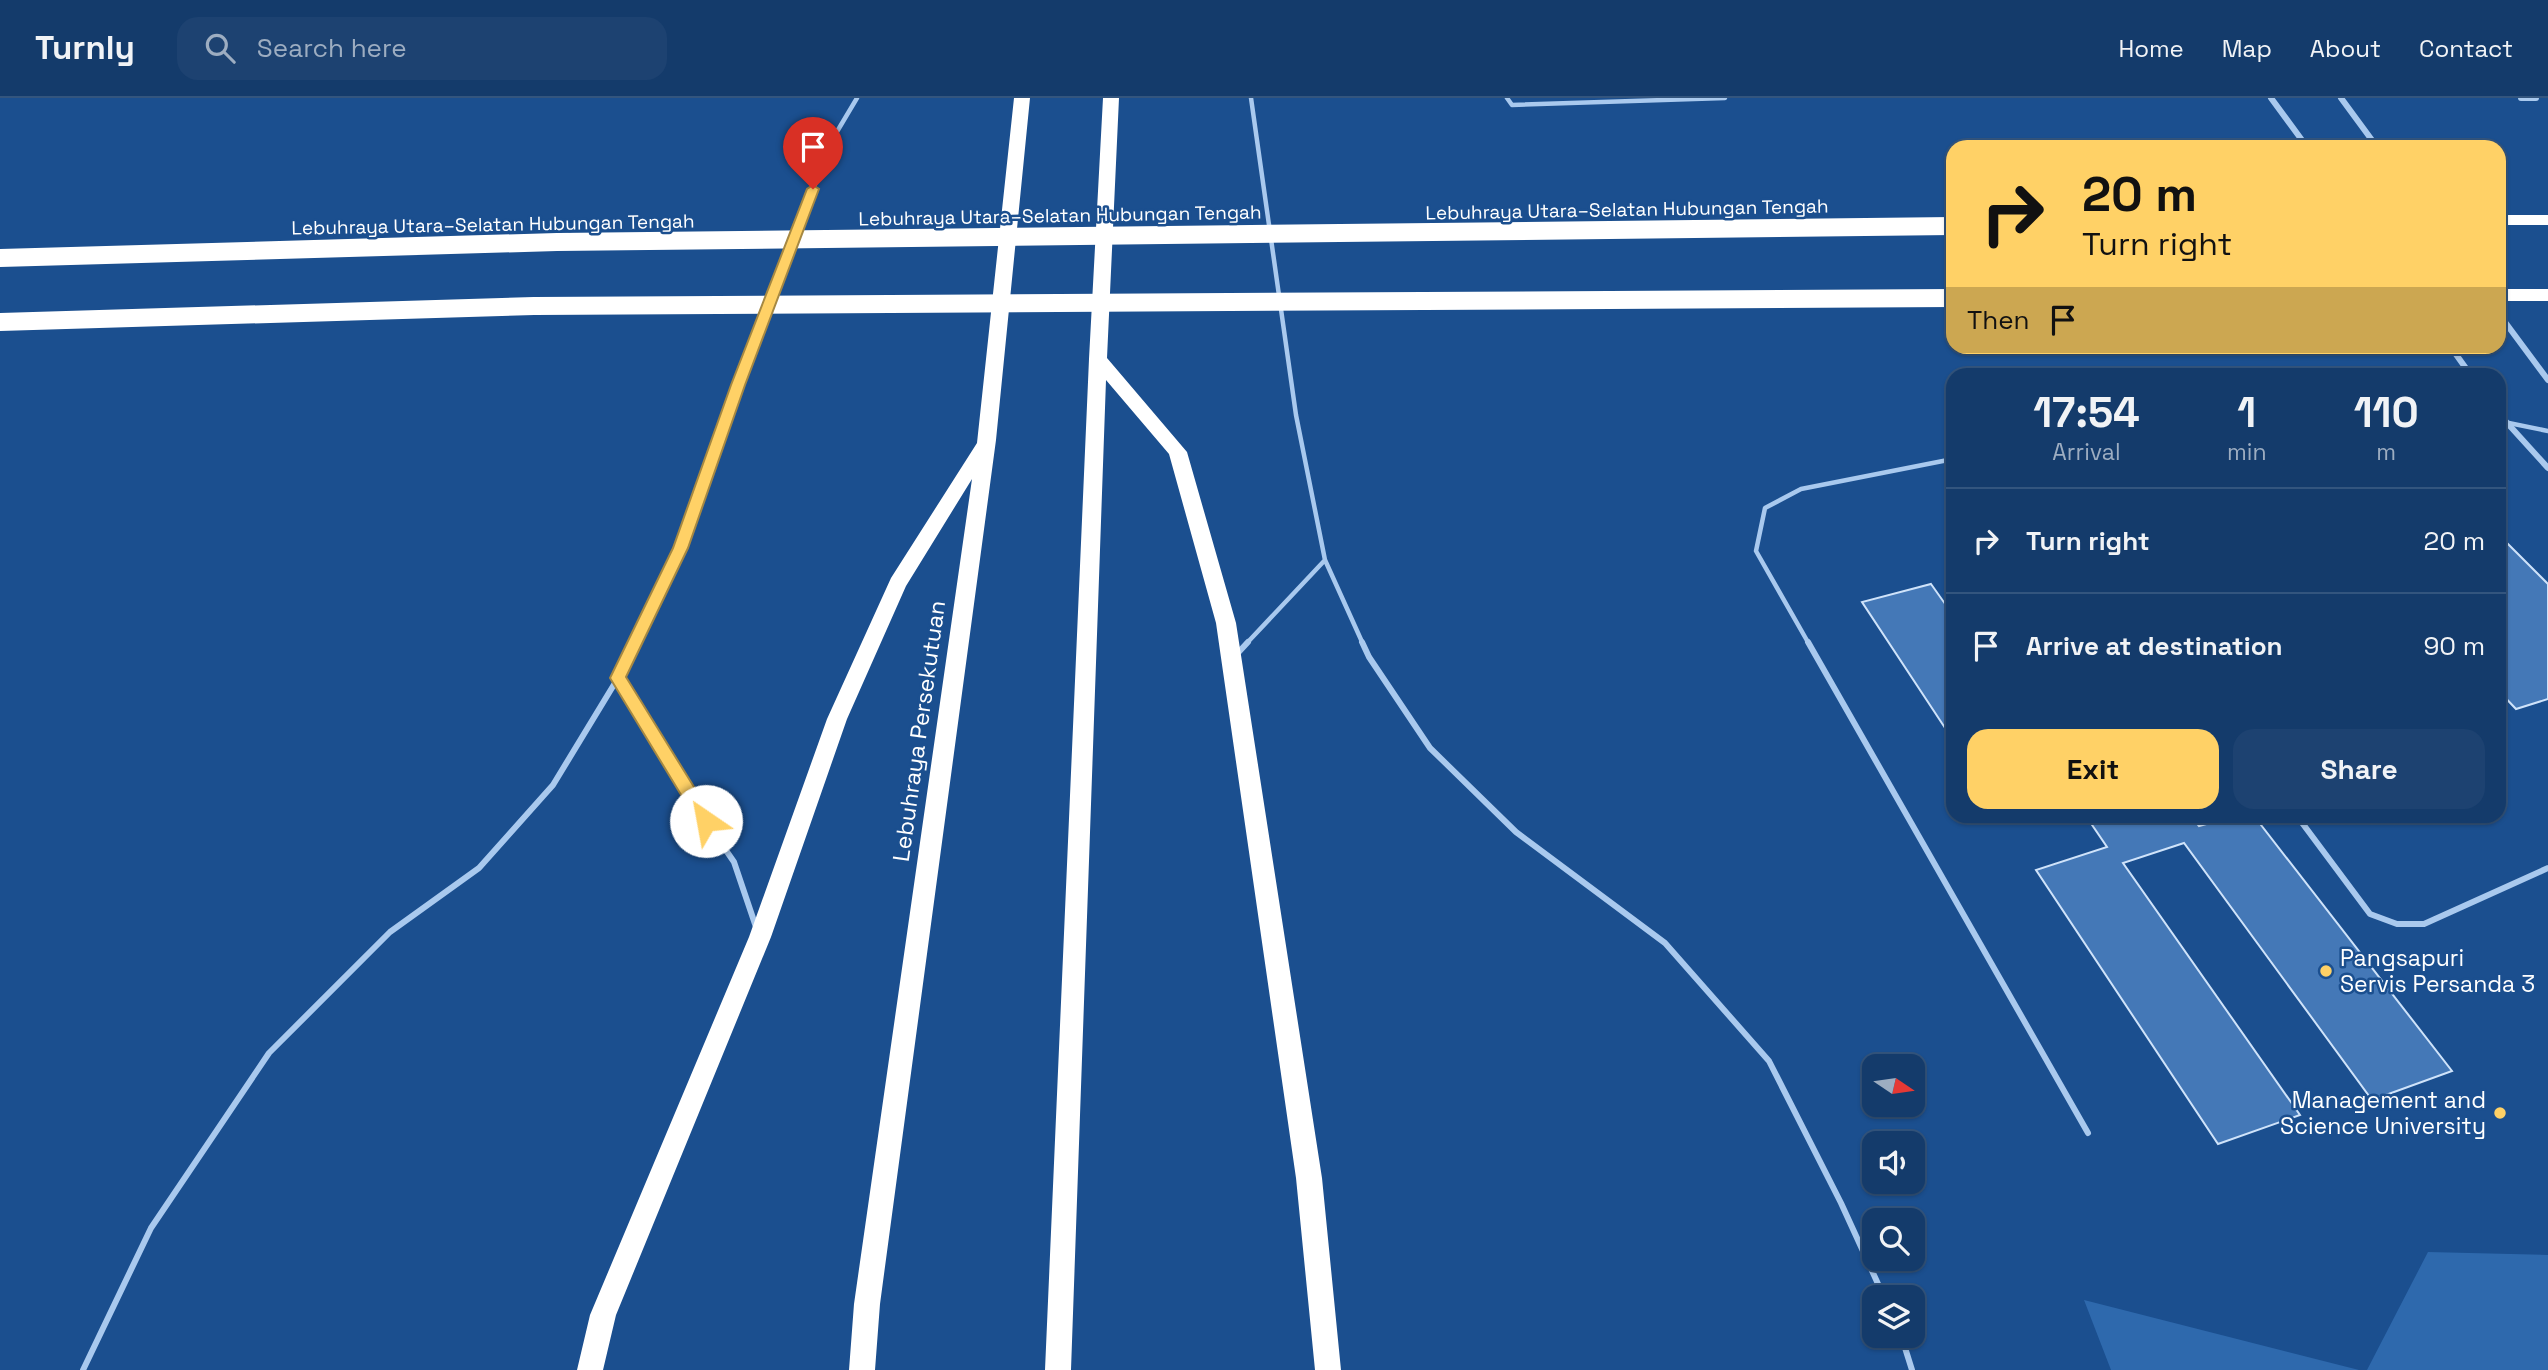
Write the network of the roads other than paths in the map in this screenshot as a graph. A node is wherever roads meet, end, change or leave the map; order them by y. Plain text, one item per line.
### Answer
1 (857, 98) edge
2 (1022, 98) edge
3 (1111, 98) edge
4 (1251, 98) edge
5 (1507, 98) edge
6 (1725, 98) edge
7 (2271, 98) edge
8 (2341, 98) edge
9 (2521, 98) edge
10 (2536, 98) edge
11 (2301, 140) edge
12 (2372, 140) edge
13 (2506, 220) edge
14 (2548, 220) edge
15 (1946, 226) edge
16 (0, 258) edge
17 (2506, 295) edge
18 (2548, 295) edge
19 (1946, 298) edge
20 (0, 322) edge
21 (2506, 323) edge
22 (1098, 359) junction
23 (2548, 380) edge
24 (2506, 420) edge
25 (2506, 425) edge
26 (2548, 431) edge
27 (987, 440) junction
28 (1946, 460) edge
29 (2548, 468) edge
30 (1325, 560) junction
31 (1232, 660) junction
32 (618, 678) junction
33 (2302, 823) edge
34 (2548, 868) edge
35 (760, 937) junction
36 (2088, 1133) dead end
37 (1879, 1285) edge
38 (1906, 1348) edge
39 (83, 1370) edge
40 (590, 1370) edge
41 (862, 1370) edge
42 (1058, 1370) edge
43 (1328, 1370) edge
44 (1912, 1370) edge

1 - 32 lane
2 - 27 highway, Lebuhraya Persekutuan
3 - 22 highway
4 - 30 lane
5 - 6 lane
7 - 11 street
8 - 12 street
9 - 10 street
13 - 14 highway
15 - 16 highway, Lebuhraya Utara–Selatan Hubungan Tengah, bridge
17 - 18 highway
19 - 20 highway, bridge
21 - 23 street
22 - 31 highway
22 - 42 highway
24 - 26 lane
25 - 29 street
27 - 35 highway
27 - 41 highway, Lebuhraya Persekutuan
28 - 36 lane
30 - 31 lane
30 - 37 lane
31 - 43 highway
32 - 35 lane
32 - 39 lane
33 - 34 lane
35 - 40 highway
38 - 44 lane

